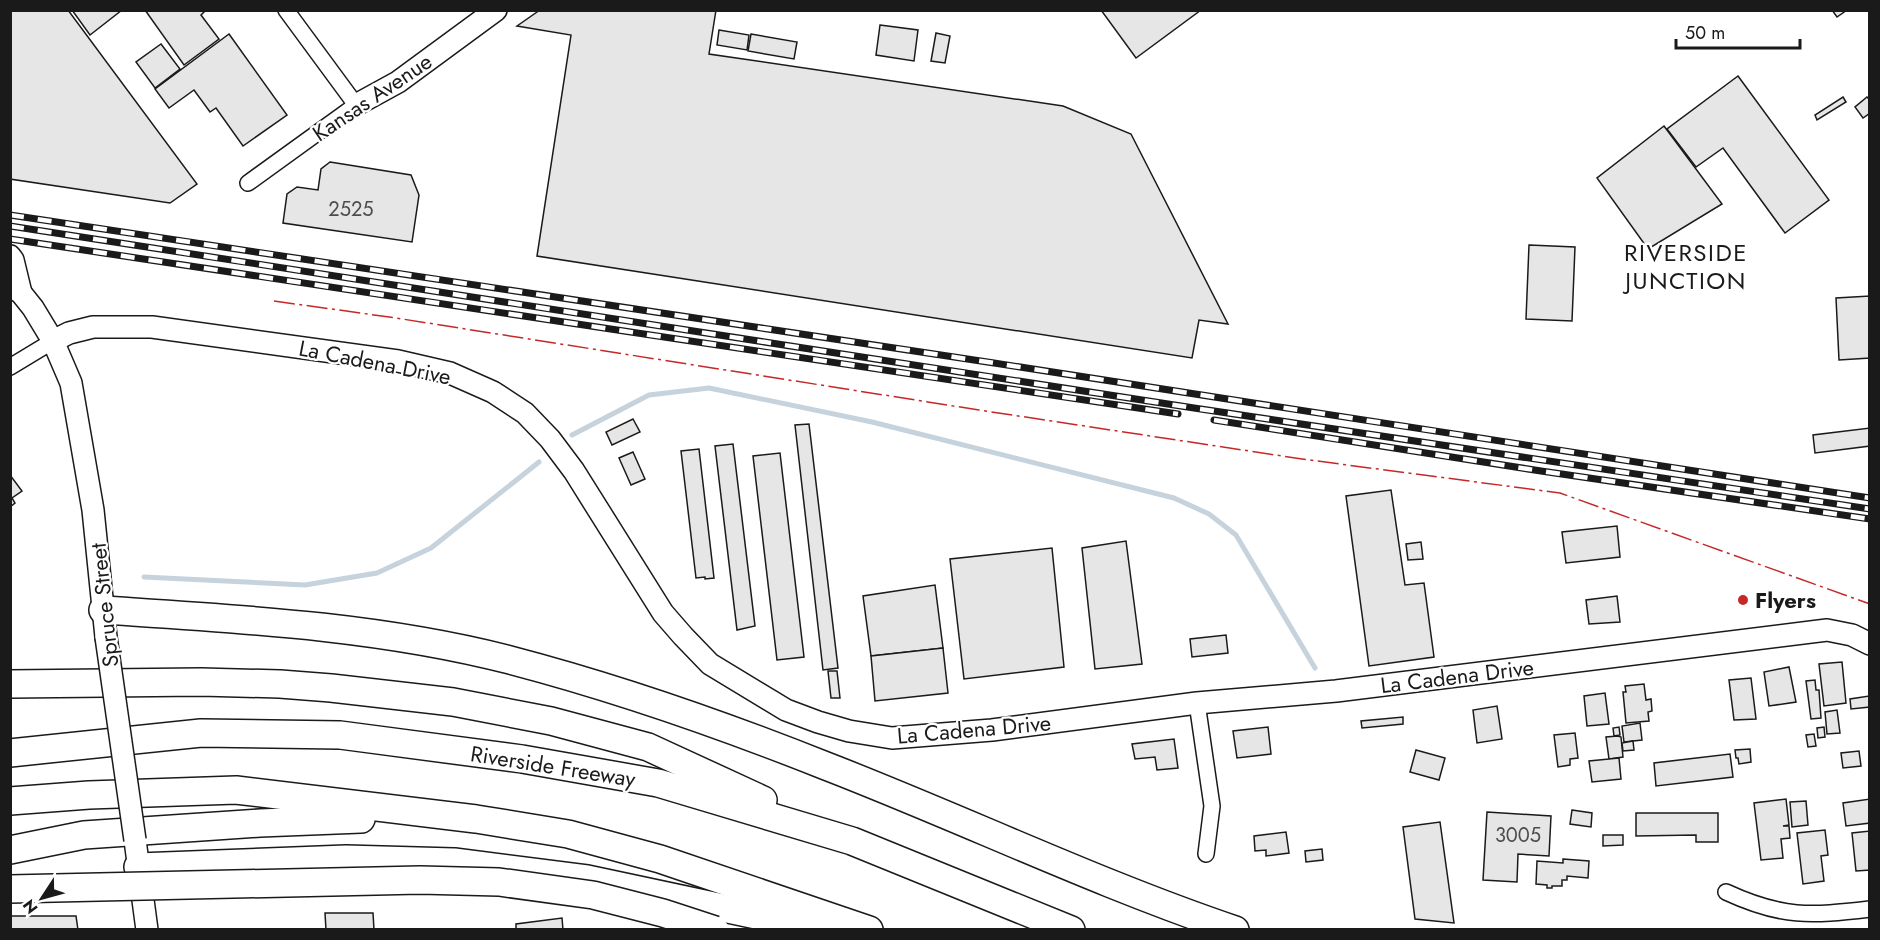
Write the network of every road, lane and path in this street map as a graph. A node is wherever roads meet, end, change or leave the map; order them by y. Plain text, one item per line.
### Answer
1 (286, 10) edge
2 (496, 10) edge
3 (356, 105) junction
4 (248, 183) dead end
5 (10, 256) edge
6 (16, 290) edge
7 (52, 341) junction
8 (10, 367) edge
9 (105, 623) junction
10 (1869, 644) edge
11 (10, 684) edge
12 (1197, 703) junction
13 (10, 753) edge
14 (10, 801) edge
15 (476, 819) junction
16 (852, 841) junction
17 (10, 850) edge
18 (1206, 854) dead end
19 (138, 867) junction
20 (10, 889) edge
21 (1726, 892) dead end
22 (1869, 909) edge
23 (147, 930) edge
24 (715, 930) edge
25 (825, 930) edge
26 (869, 930) edge
27 (1071, 930) edge
28 (1235, 930) edge

1 - 3 street
2 - 3 street, Kansas Avenue
3 - 4 street, Kansas Avenue
5 - 6 street, Spruce Street
6 - 7 street, Spruce Street
7 - 8 street
7 - 9 street, Spruce Street
7 - 12 street, La Cadena Drive
9 - 19 street, Spruce Street, bridge
9 - 28 highway
10 - 12 street, La Cadena Drive
11 - 16 highway
12 - 18 street
13 - 16 highway, Riverside Freeway
14 - 15 highway
15 - 17 highway
15 - 26 highway
16 - 27 highway, Riverside Freeway
19 - 23 street, Spruce Street
19 - 25 highway
20 - 24 highway, bridge
21 - 22 street

